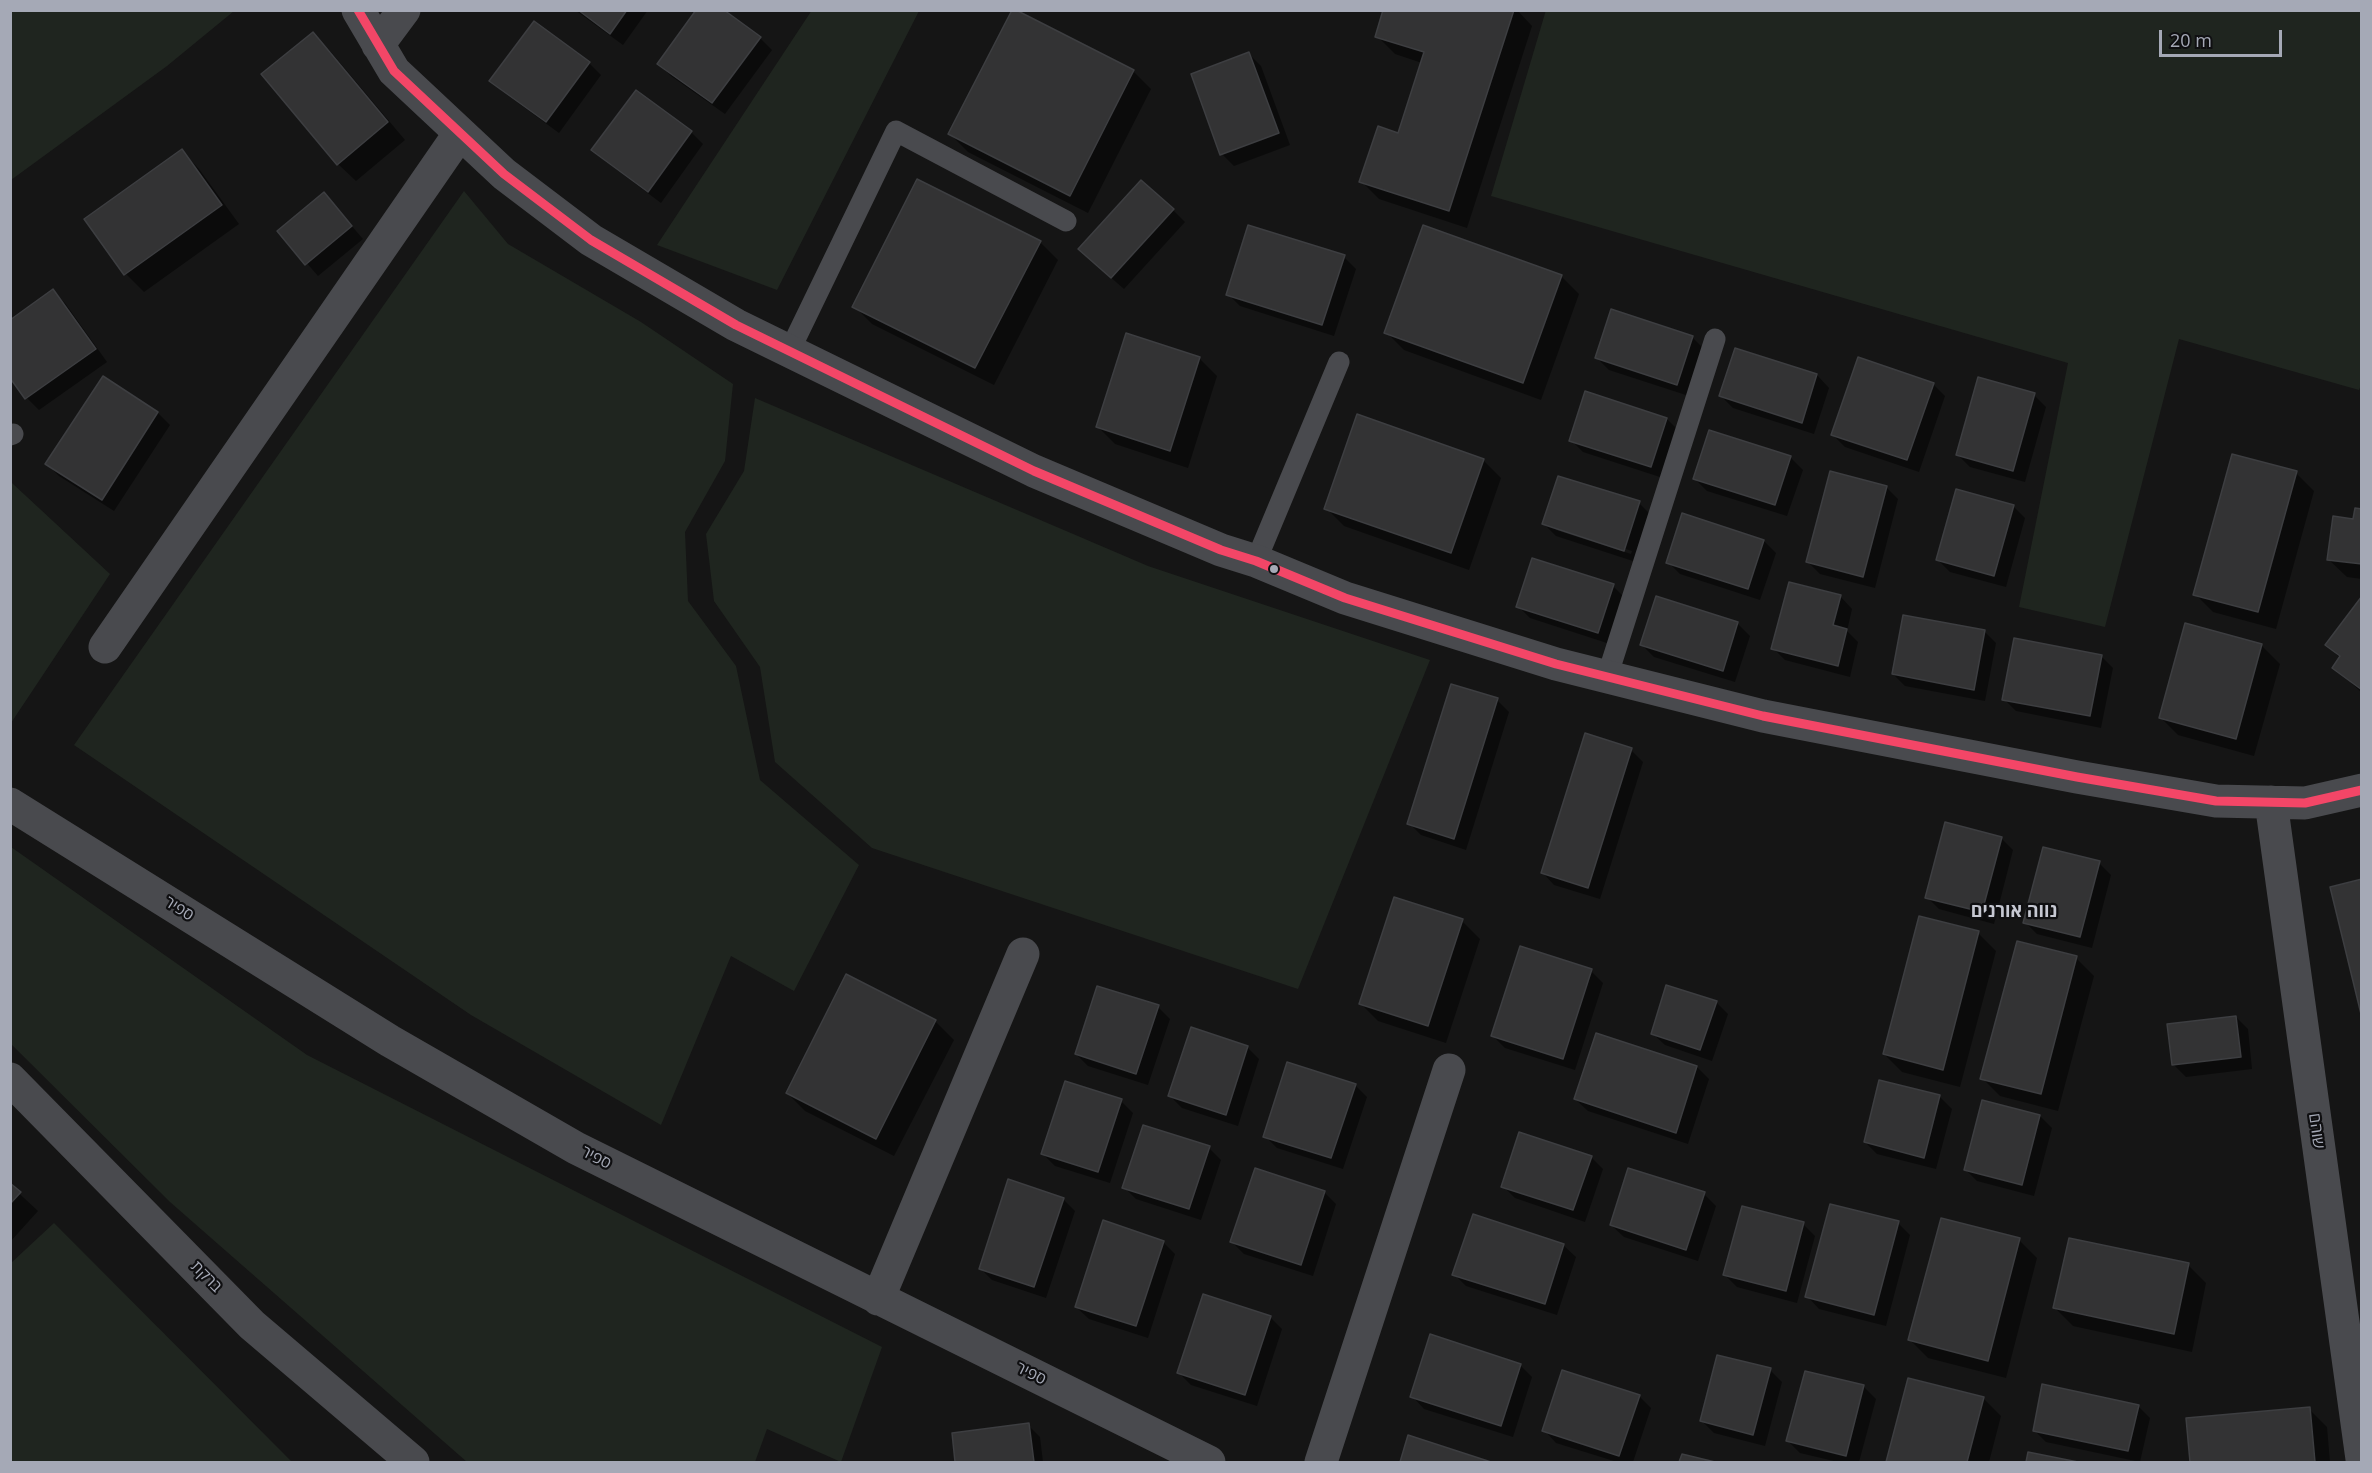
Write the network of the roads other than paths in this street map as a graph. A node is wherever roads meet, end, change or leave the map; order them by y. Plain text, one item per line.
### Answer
1 (358, 10) edge
2 (404, 10) edge
3 (378, 45) junction
4 (460, 133) junction
5 (1066, 221) dead end
6 (1715, 339) dead end
7 (789, 352) junction
8 (1339, 362) dead end
9 (1256, 561) junction
10 (105, 647) dead end
11 (1607, 676) junction
12 (2361, 790) edge
13 (2271, 802) junction
14 (10, 804) edge
15 (1023, 954) dead end
16 (1449, 1070) dead end
17 (10, 1079) edge
18 (878, 1299) junction
19 (2361, 1459) edge
20 (413, 1462) edge
21 (1209, 1462) edge
22 (1321, 1462) edge

1 - 3 street
2 - 3 street
3 - 4 street
4 - 7 street
4 - 10 street
5 - 7 lane
6 - 11 lane
7 - 9 street
8 - 9 lane
9 - 11 street
11 - 13 street
12 - 13 street
13 - 19 street, שוהם
14 - 18 street, ספיר
15 - 18 street
16 - 22 street
17 - 20 street, ברקת
18 - 21 street, ספיר

